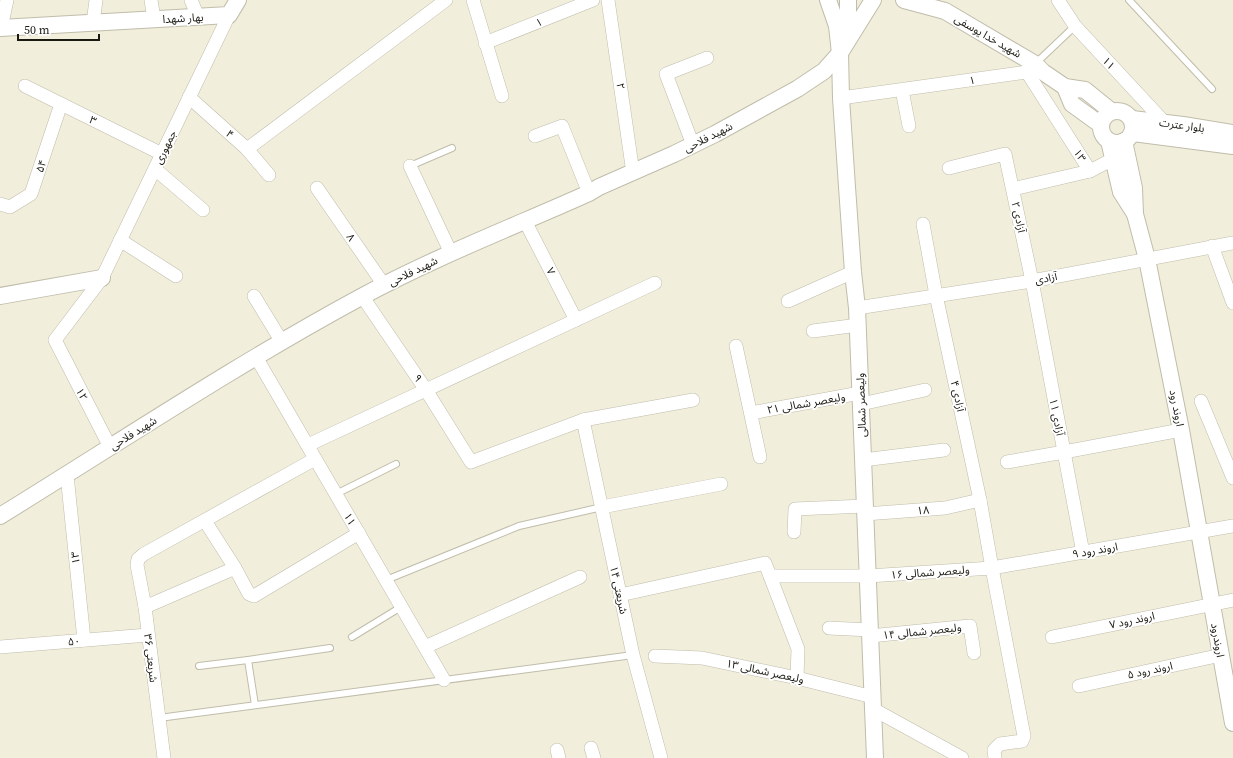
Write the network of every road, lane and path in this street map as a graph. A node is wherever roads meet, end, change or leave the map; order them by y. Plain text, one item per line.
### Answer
1 (7, 0) edge
2 (96, 0) edge
3 (151, 0) edge
4 (191, 0) edge
5 (238, 0) edge
6 (446, 0) edge
7 (473, 0) edge
8 (593, 0) edge
9 (608, 0) edge
10 (828, 0) edge
11 (848, 0) edge
12 (873, 0) edge
13 (904, 0) edge
14 (926, 0) edge
15 (1058, 0) edge
16 (1129, 0) edge
17 (945, 11) junction
18 (229, 15) junction
19 (198, 17) junction
20 (154, 19) junction
21 (92, 23) junction
22 (1075, 26) junction
23 (0, 28) edge
24 (485, 43) junction
25 (840, 53) junction
26 (707, 58) dead end
27 (1035, 69) junction
28 (25, 86) dead end
29 (1065, 87) junction
30 (1212, 89) dead end
31 (902, 90) junction
32 (502, 96) dead end
33 (189, 97) junction
34 (841, 98) junction
35 (61, 104) junction
36 (1111, 111) junction
37 (1165, 122) junction
38 (1101, 125) junction
39 (909, 126) dead end
40 (1124, 133) junction
41 (1233, 133) edge
42 (535, 136) dead end
43 (693, 145) junction
44 (1233, 146) edge
45 (452, 148) dead end
46 (247, 149) junction
47 (162, 154) junction
48 (1113, 159) junction
49 (410, 166) joint
50 (949, 168) dead end
51 (155, 169) junction
52 (1090, 171) junction
53 (633, 172) junction
54 (268, 174) dead end
55 (318, 188) dead end
56 (1013, 189) junction
57 (589, 193) junction
58 (0, 204) edge
59 (203, 210) dead end
60 (1135, 214) junction
61 (526, 222) junction
62 (923, 224) dead end
63 (120, 240) junction
64 (1233, 242) edge
65 (1212, 246) junction
66 (451, 253) junction
67 (1146, 259) junction
68 (853, 272) junction
69 (176, 276) dead end
70 (102, 278) junction
71 (1032, 281) junction
72 (655, 283) dead end
73 (384, 285) junction
74 (936, 295) junction
75 (0, 296) edge
76 (254, 296) dead end
77 (362, 296) junction
78 (788, 300) dead end
79 (1233, 303) edge
80 (857, 308) junction
81 (576, 320) junction
82 (858, 324) junction
83 (813, 331) dead end
84 (55, 340) joint
85 (282, 342) junction
86 (736, 346) dead end
87 (256, 357) junction
88 (426, 390) junction
89 (924, 390) dead end
90 (861, 399) junction
91 (692, 400) dead end
92 (1201, 401) dead end
93 (751, 413) junction
94 (583, 420) junction
95 (1181, 430) junction
96 (308, 445) junction
97 (110, 447) junction
98 (944, 450) dead end
99 (1064, 452) junction
100 (760, 457) dead end
101 (315, 459) junction
102 (863, 460) junction
103 (1007, 462) dead end
104 (396, 464) dead end
105 (67, 475) junction
106 (1233, 478) edge
107 (721, 484) dead end
108 (336, 494) junction
109 (980, 500) junction
110 (602, 507) junction
111 (865, 510) junction
112 (0, 516) edge
113 (205, 521) junction
114 (1233, 526) edge
115 (794, 532) dead end
116 (1198, 532) junction
117 (359, 533) junction
118 (1082, 553) junction
119 (235, 568) junction
120 (992, 568) junction
121 (770, 576) junction
122 (868, 576) junction
123 (580, 577) dead end
124 (386, 580) junction
125 (620, 594) junction
126 (1233, 600) edge
127 (1211, 604) junction
128 (145, 607) junction
129 (402, 607) junction
130 (829, 628) dead end
131 (870, 633) junction
132 (148, 635) junction
133 (352, 637) dead end
134 (1052, 637) dead end
135 (84, 640) junction
136 (0, 647) edge
137 (425, 647) junction
138 (330, 648) dead end
139 (974, 653) dead end
140 (633, 655) junction
141 (1221, 655) junction
142 (655, 656) dead end
143 (248, 660) junction
144 (198, 666) dead end
145 (797, 678) junction
146 (444, 680) junction
147 (1079, 686) dead end
148 (873, 703) junction
149 (1231, 703) edge
150 (255, 705) junction
151 (159, 718) junction
152 (1233, 723) edge
153 (164, 758) edge
154 (661, 758) edge
155 (875, 758) edge
156 (962, 758) edge
157 (994, 758) edge

1 - 23 street
2 - 21 street
3 - 20 street
4 - 19 street
5 - 18 street
6 - 46 street
7 - 24 street
8 - 24 street, ۱
9 - 53 street, ۲
10 - 25 street
11 - 25 street
12 - 25 street, شهید فلاحی
13 - 17 street, شهید خدا یوسفی
14 - 17 street
15 - 22 street, ۱۱
16 - 30 lane
17 - 27 street, شهید خدا یوسفی
18 - 19 street, بهار شهدا
18 - 33 street, جمهوری
19 - 20 street, بهار شهدا
20 - 21 street, بهار شهدا
21 - 23 street, بهار شهدا
22 - 27 lane
22 - 37 street, ۱۱
24 - 32 street
25 - 34 street, ولیعصر شمالی
25 - 43 street, شهید فلاحی
26 - 43 street
27 - 29 street, شهید خدا یوسفی
27 - 31 street, ۱
27 - 52 street, ۱۳
28 - 35 street, ۳
29 - 36 street, شهید خدا یوسفی
29 - 38 street
31 - 34 street, ۱
31 - 39 street
33 - 46 street, ۴
33 - 47 street, جمهوری
34 - 68 street, ولیعصر شمالی
35 - 47 street, ۳
35 - 58 street, ۵۴
36 - 38 street
36 - 40 street
37 - 40 street, بلوار عترت
37 - 41 street, بلوار عترت
38 - 40 street
40 - 44 street, بلوار عترت
40 - 48 street, اروند رود
40 - 60 street, اروند رود
42 - 57 street
43 - 53 street, شهید فلاحی
45 - 49 lane
46 - 54 street, ۴
47 - 51 street, جمهوری
48 - 52 street
48 - 60 street, اروند رود
49 - 66 street
50 - 56 street, آزادی ۲
51 - 59 street
51 - 63 street, جمهوری
52 - 56 street, ۱۳
53 - 57 street, شهید فلاحی
55 - 73 street, ۸
56 - 71 street, آزادی ۲
57 - 61 street, شهید فلاحی
60 - 67 street, اروند رود
61 - 66 street, شهید فلاحی
61 - 81 street, ۷
62 - 74 street, آزادی ۴
63 - 69 street
63 - 70 street, جمهوری
64 - 65 street, آزادی
65 - 67 street, آزادی
65 - 79 street
66 - 73 street, شهید فلاحی
67 - 71 street, آزادی
67 - 95 street, اروند رود
68 - 78 street
68 - 80 street, ولیعصر شمالی
70 - 75 street
70 - 84 street, جمهوری
71 - 74 street, آزادی
71 - 99 street, آزادی ۱۱
72 - 81 street
73 - 77 street, شهید فلاحی
74 - 80 street, آزادی
74 - 109 street, آزادی ۴
76 - 85 street
77 - 85 street, شهید فلاحی
77 - 88 street, ۹
80 - 82 street, ولیعصر شمالی
81 - 88 street
82 - 83 street
82 - 90 street, ولیعصر شمالی
84 - 97 street, ۱۲
85 - 87 street, شهید فلاحی
86 - 93 street
87 - 96 street, ۱۱
87 - 97 street, شهید فلاحی
88 - 94 street, ۹
88 - 96 street
89 - 90 street, ولیعصر شمالی ۲۱
90 - 93 street, ولیعصر شمالی ۲۱
90 - 102 street, ولیعصر شمالی
91 - 94 street
92 - 106 street
93 - 100 street
94 - 110 street, شریعتی ۱۴
95 - 99 street
95 - 116 street, اروند رود
96 - 101 street, ۱۱
97 - 105 street, شهید فلاحی
98 - 102 street
99 - 103 street
99 - 118 street, آزادی ۱۱
101 - 108 street, ۱۱
101 - 113 street
102 - 111 street, ولیعصر شمالی
104 - 108 lane
105 - 112 street, شهید فلاحی
105 - 135 street, ۱۳
107 - 110 street
108 - 117 street, ۱۱
109 - 111 street, ۱۸
109 - 120 street, آزادی ۴
110 - 124 lane
110 - 125 street, شریعتی ۱۴
111 - 115 street, ۱۸
111 - 122 street, ولیعصر شمالی
113 - 119 street
113 - 128 street, شریعتی ۳۶
114 - 116 street, اروند رود ۹
116 - 118 street, اروند رود ۹
116 - 127 street, اروند رود
117 - 119 street
117 - 124 street, ۱۱
118 - 120 street, اروند رود ۹
119 - 128 street
120 - 122 street, ولیعصر شمالی ۱۶
120 - 157 street, آزادی ۴
121 - 122 street, ولیعصر شمالی ۱۶
121 - 125 street
121 - 145 street
122 - 131 street, ولیعصر شمالی
123 - 137 street
124 - 129 street, ۱۱
125 - 140 street, شریعتی ۱۴
126 - 127 street, اروند رود ۷
127 - 134 street, اروند رود ۷
127 - 141 street, اروندرود
128 - 132 street, شریعتی ۳۶
129 - 133 lane
129 - 137 street, ۱۱
130 - 131 street
131 - 139 street, ولیعصر شمالی ۱۴
131 - 148 street, ولیعصر شمالی
132 - 135 street, ۵۰
132 - 151 street, شریعتی ۳۶
135 - 136 street, ۵۰
137 - 146 street, ۱۱
138 - 143 lane
140 - 146 lane
140 - 154 street, شریعتی ۱۴
141 - 147 street, اروند رود ۵
141 - 149 street, اروندرود
142 - 145 street, ولیعصر شمالی ۱۳
143 - 144 lane
143 - 150 lane
145 - 148 street, ولیعصر شمالی ۱۳
146 - 150 lane
148 - 155 street, ولیعصر شمالی
148 - 156 street, ولیعصر شمالی ۱۳
149 - 152 street, اروندرود
150 - 151 lane
151 - 153 street, شریعتی ۳۶

